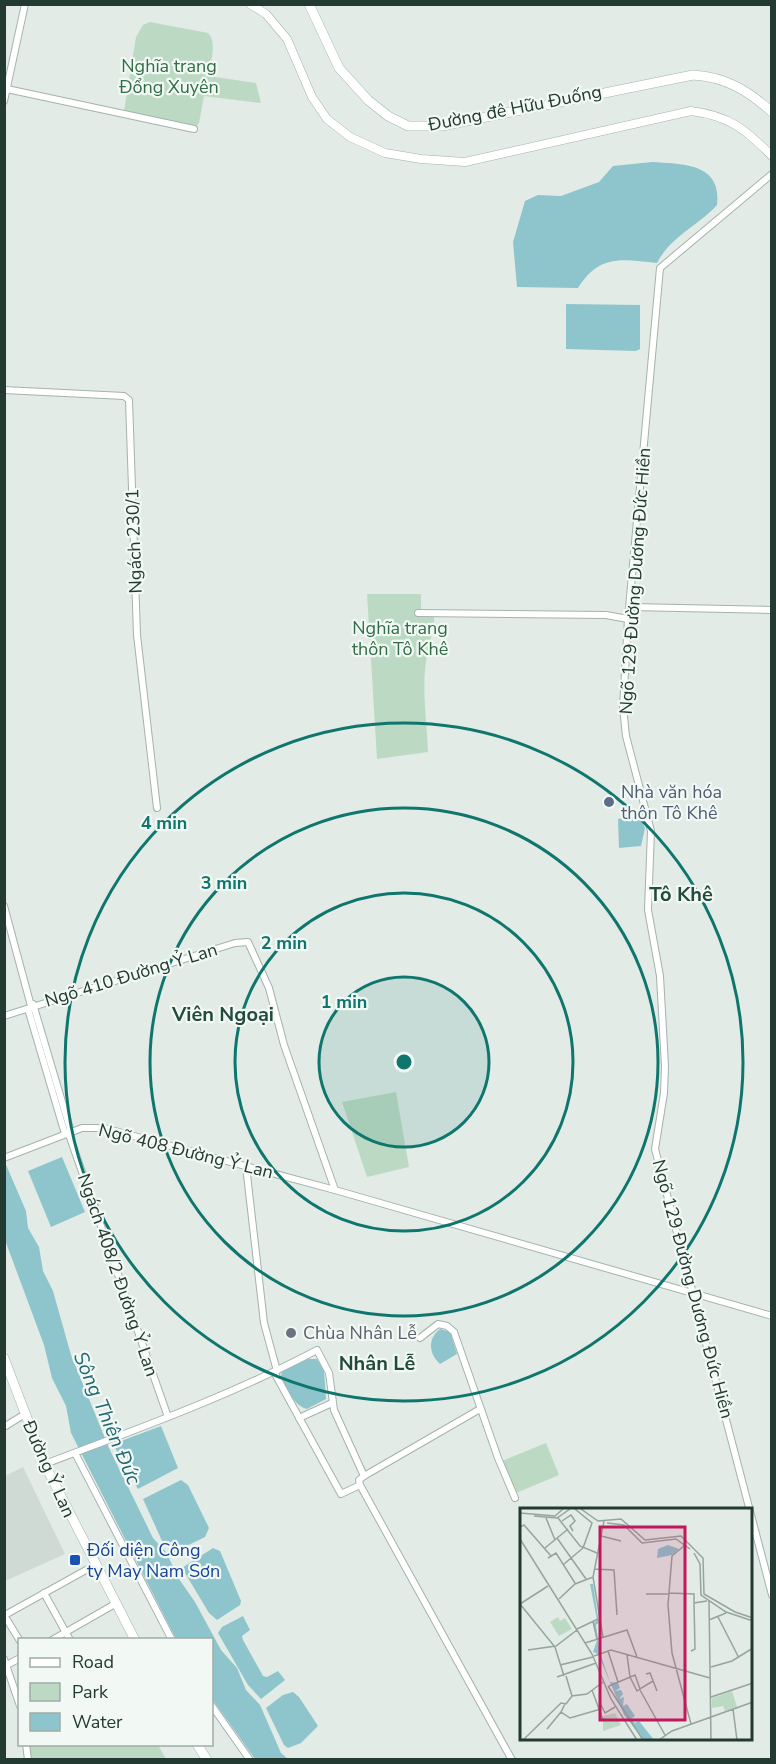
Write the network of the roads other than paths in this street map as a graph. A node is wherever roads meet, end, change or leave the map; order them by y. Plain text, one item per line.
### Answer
1 (25, 4) edge
2 (250, 4) edge
3 (309, 4) edge
4 (7, 88) junction
5 (4, 101) edge
6 (771, 112) edge
7 (194, 129) dead end
8 (771, 156) edge
9 (771, 174) edge
10 (4, 390) edge
11 (631, 607) junction
12 (771, 610) edge
13 (418, 613) dead end
14 (628, 619) junction
15 (158, 808) dead end
16 (4, 906) edge
17 (31, 1006) junction
18 (4, 1016) edge
19 (68, 1133) junction
20 (4, 1158) edge
21 (246, 1166) junction
22 (335, 1190) junction
23 (695, 1294) junction
24 (771, 1316) edge
25 (420, 1338) dead end
26 (4, 1358) edge
27 (276, 1372) junction
28 (332, 1403) junction
29 (480, 1409) junction
30 (25, 1414) junction
31 (168, 1418) junction
32 (299, 1418) junction
33 (4, 1427) edge
34 (75, 1453) junction
35 (45, 1464) junction
36 (364, 1476) junction
37 (360, 1485) junction
38 (515, 1498) dead end
39 (749, 1508) edge
40 (752, 1520) edge
41 (95, 1565) junction
42 (44, 1593) junction
43 (771, 1595) edge
44 (116, 1604) junction
45 (5, 1615) edge
46 (66, 1632) junction
47 (18, 1638) edge
48 (56, 1638) edge
49 (69, 1638) edge
50 (134, 1638) edge
51 (171, 1638) edge
52 (6, 1663) edge
53 (18, 1700) edge
54 (213, 1707) edge
55 (198, 1746) edge
56 (207, 1760) edge
57 (250, 1760) edge
58 (512, 1760) edge

1 - 4 street
2 - 8 street
3 - 6 main road, Đường đê Hữu Đuống
4 - 5 street
4 - 7 street
9 - 11 street, Ngõ 129 Đường Dương Đức Hiền
10 - 15 street, Ngách 230/1
11 - 12 street
11 - 14 street, Ngõ 129 Đường Dương Đức Hiền
13 - 14 street
14 - 23 street, Ngõ 129 Đường Dương Đức Hiền
16 - 17 street, Ngách 408/2 Đường Ỷ Lan
17 - 18 street, Ngõ 410 Đường Ỷ Lan
17 - 19 street, Ngách 408/2 Đường Ỷ Lan
17 - 22 street, Ngõ 410 Đường Ỷ Lan
19 - 20 street, Ngõ 408 Đường Ỷ Lan
19 - 21 street, Ngõ 408 Đường Ỷ Lan
19 - 31 street, Ngách 408/2 Đường Ỷ Lan
21 - 22 street, Ngõ 408 Đường Ỷ Lan
21 - 27 street
22 - 23 street, Ngõ 408 Đường Ỷ Lan
23 - 24 street, Ngõ 408 Đường Ỷ Lan
23 - 39 street, Ngõ 129 Đường Dương Đức Hiền
25 - 29 street
26 - 30 main road, Đường Ỷ Lan
27 - 28 street
27 - 31 street
27 - 32 street
28 - 32 street
28 - 36 street
29 - 36 street
29 - 38 street
30 - 33 street
30 - 35 main road, Đường Ỷ Lan
31 - 34 street
32 - 37 street
34 - 35 street
34 - 51 street
35 - 41 main road, Đường Ỷ Lan
36 - 37 street
37 - 58 street
40 - 43 street, Ngõ 129 Đường Dương Đức Hiền
41 - 42 street
41 - 44 main road, Đường Ỷ Lan
42 - 45 street
42 - 46 street
44 - 46 street
44 - 50 main road, Đường Ỷ Lan
45 - 47 street
46 - 48 street
46 - 49 street
52 - 53 street
54 - 57 street
55 - 56 main road

